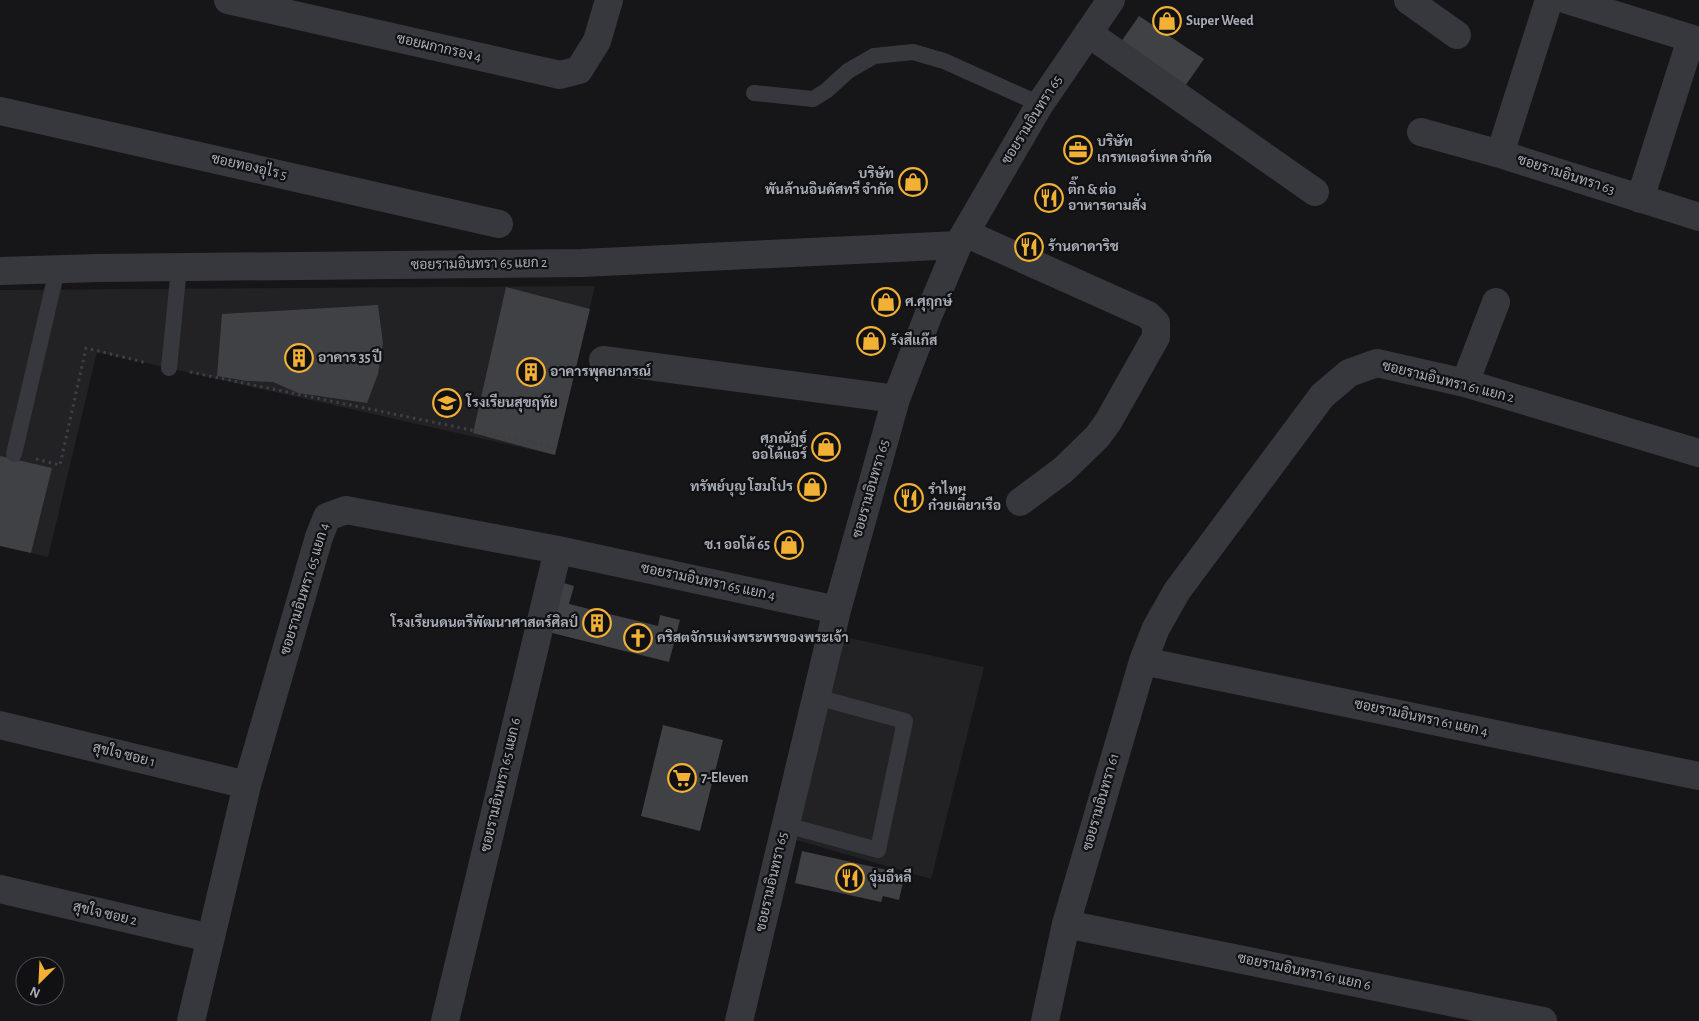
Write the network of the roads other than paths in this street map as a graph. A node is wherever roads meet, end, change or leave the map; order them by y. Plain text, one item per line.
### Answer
1 (228, 0) edge
2 (1111, 0) edge
3 (1408, 0) edge
4 (1548, 0) edge
5 (1567, 0) edge
6 (609, 3) edge
7 (1088, 33) junction
8 (1458, 35) dead end
9 (1695, 40) edge
10 (754, 93) dead end
11 (1040, 104) junction
12 (0, 111) edge
13 (1421, 132) dead end
14 (1500, 154) junction
15 (1315, 192) dead end
16 (1640, 199) junction
17 (1699, 217) edge
18 (499, 224) dead end
19 (961, 239) junction
20 (179, 268) junction
21 (57, 270) junction
22 (0, 271) edge
23 (1496, 302) dead end
24 (603, 360) dead end
25 (169, 368) road end
26 (1465, 383) junction
27 (896, 399) junction
28 (1699, 452) edge
29 (14, 454) road end
30 (1020, 502) dead end
31 (558, 550) junction
32 (1177, 590) joint
33 (837, 610) junction
34 (1142, 661) junction
35 (816, 697) junction
36 (0, 724) edge
37 (1699, 776) edge
38 (247, 785) junction
39 (786, 825) junction
40 (0, 889) edge
41 (1066, 924) junction
42 (210, 938) junction
43 (191, 1021) edge
44 (445, 1021) edge
45 (739, 1021) edge
46 (1045, 1021) edge
47 (1543, 1021) edge

1 - 6 street, ซอยผกากรอง 4
2 - 7 street, ซอยรามอินทรา 65
3 - 8 street
4 - 14 street, ซอยรามอินทรา 63
5 - 9 street
7 - 11 street, ซอยรามอินทรา 65
7 - 15 street
9 - 16 street
10 - 11 lane
11 - 19 street, ซอยรามอินทรา 65
12 - 18 street, ซอยทองอุไร 5
13 - 14 street
14 - 16 street, ซอยรามอินทรา 63
16 - 17 street, ซอยรามอินทรา 63
19 - 20 street, ซอยรามอินทรา 65 แยก 2
19 - 27 street, ซอยรามอินทรา 65
19 - 30 street
20 - 21 street, ซอยรามอินทรา 65 แยก 2
20 - 25 lane
21 - 22 street, ซอยรามอินทรา 65 แยก 2
21 - 29 lane
23 - 26 street
24 - 27 street
26 - 28 street, ซอยรามอินทรา 61 แยก 2
26 - 32 street, ซอยรามอินทรา 61 แยก 2
27 - 33 street, ซอยรามอินทรา 65
31 - 33 street, ซอยรามอินทรา 65 แยก 4
31 - 38 street, ซอยรามอินทรา 65 แยก 4
31 - 44 street, ซอยรามอินทรา 65 แยก 6
32 - 34 street, ซอยรามอินทรา 61
33 - 35 street, ซอยรามอินทรา 65
34 - 37 street, ซอยรามอินทรา 61 แยก 4
34 - 41 street, ซอยรามอินทรา 61
35 - 39 street, ซอยรามอินทรา 65
35 - 39 lane
36 - 38 street, สุขใจ ซอย 1
38 - 42 street, ซอยรามอินทรา 65 แยก 4
39 - 45 street, ซอยรามอินทรา 65
40 - 42 street, สุขใจ ซอย 2
41 - 46 street, ซอยรามอินทรา 61
41 - 47 street, ซอยรามอินทรา 61 แยก 6
42 - 43 street, ซอยรามอินทรา 65 แยก 4

